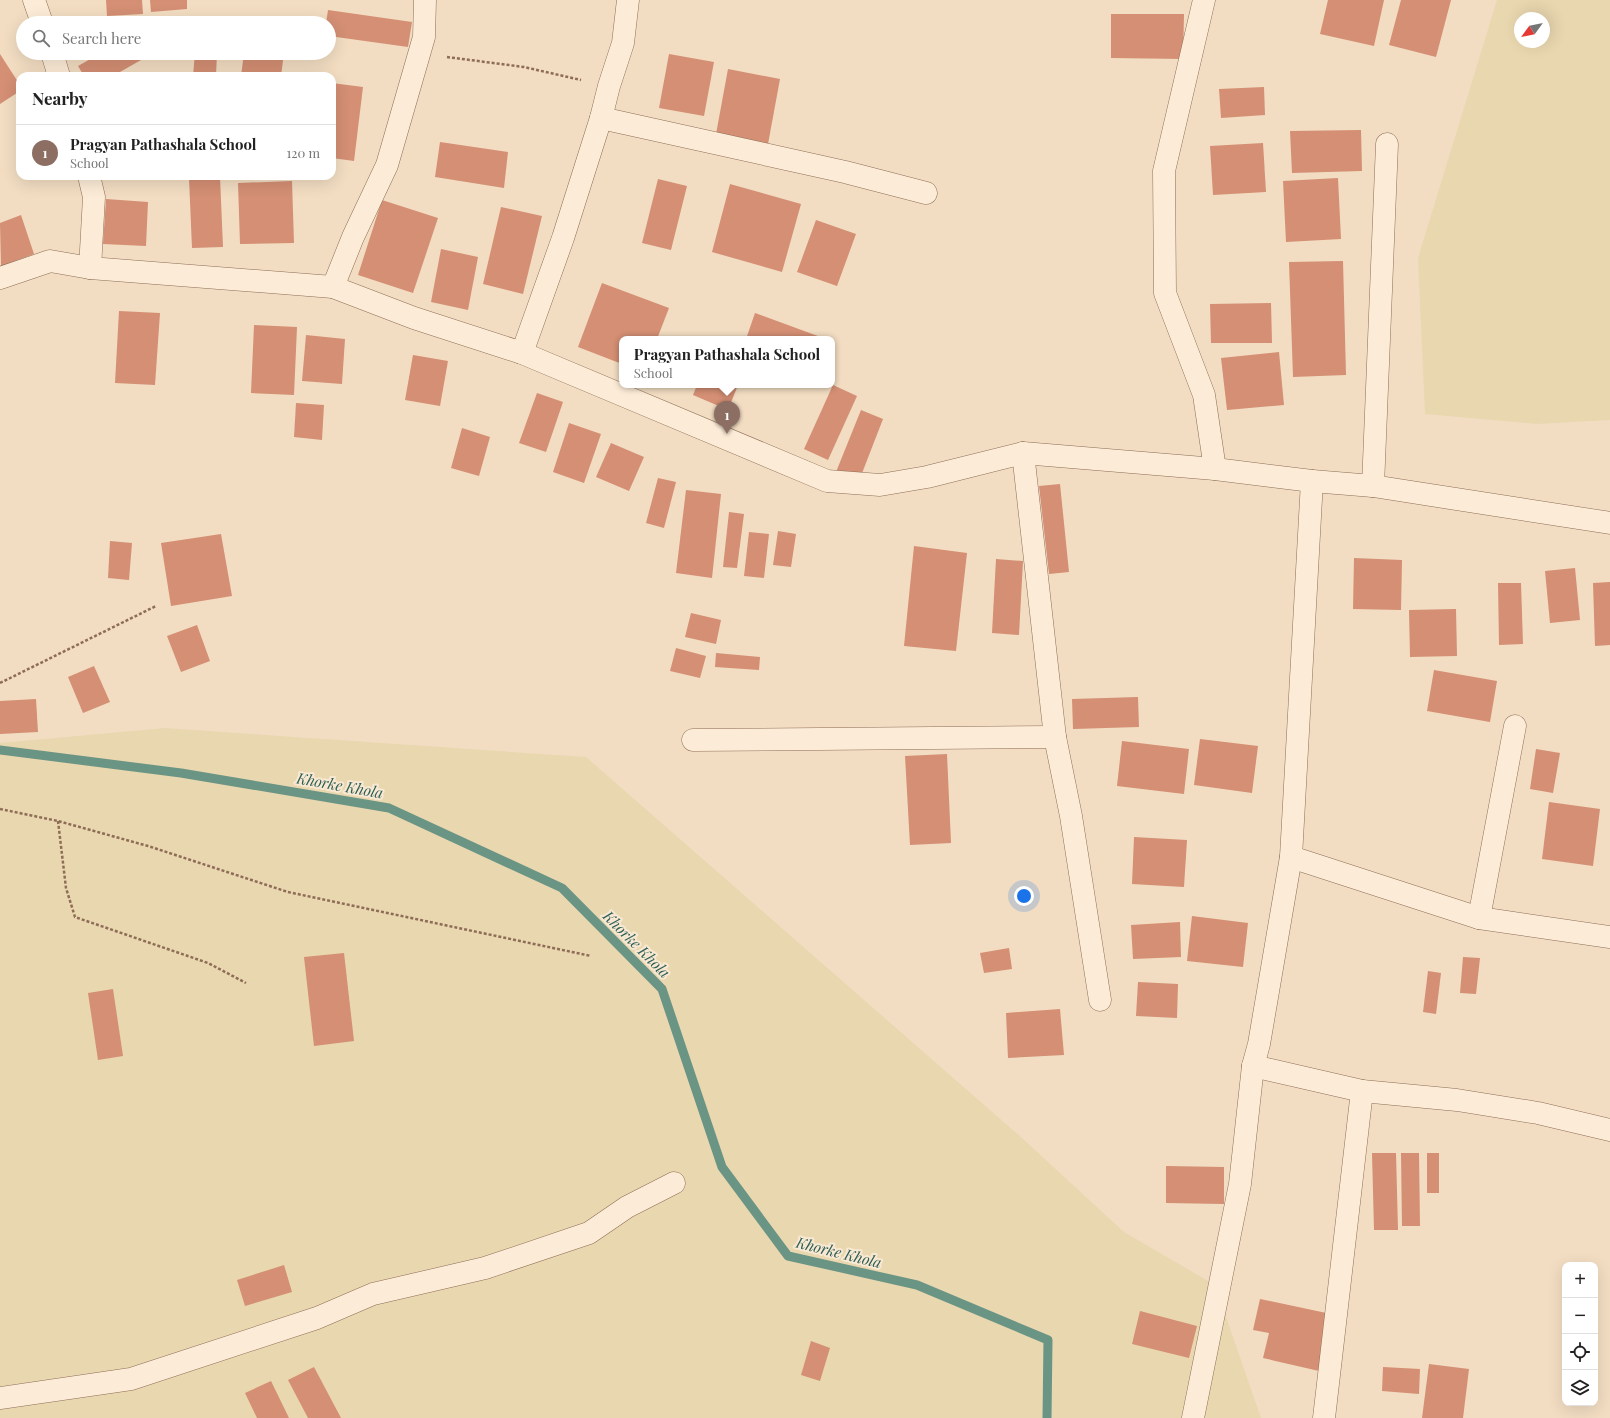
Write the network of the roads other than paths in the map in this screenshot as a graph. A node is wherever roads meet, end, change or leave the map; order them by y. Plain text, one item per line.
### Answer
1 (34, 0) edge
2 (425, 0) edge
3 (628, 0) edge
4 (1204, 0) edge
5 (40, 16) edge
6 (54, 60) edge
7 (58, 72) edge
8 (601, 118) junction
9 (1387, 144) dead end
10 (90, 180) edge
11 (926, 193) dead end
12 (90, 268) junction
13 (0, 278) edge
14 (333, 287) junction
15 (522, 353) junction
16 (1023, 453) junction
17 (1215, 469) junction
18 (1312, 482) junction
19 (1373, 486) junction
20 (1610, 523) edge
21 (1514, 726) dead end
22 (1055, 737) junction
23 (693, 740) dead end
24 (1292, 857) junction
25 (1480, 918) junction
26 (1610, 937) edge
27 (1100, 1000) dead end
28 (1253, 1066) junction
29 (1362, 1091) junction
30 (1610, 1130) edge
31 (674, 1183) dead end
32 (0, 1398) edge
33 (1193, 1418) edge
34 (1324, 1418) edge

1 - 5 street
2 - 14 street
3 - 8 street
4 - 17 street
6 - 7 street
8 - 11 street
8 - 15 street
9 - 19 street
10 - 12 street
12 - 13 street
12 - 14 street
14 - 15 street
15 - 16 street
16 - 17 street
16 - 22 street
17 - 18 street
18 - 19 street
18 - 24 street
19 - 20 street
21 - 25 street
22 - 23 street
22 - 27 street
24 - 25 street
24 - 28 street
25 - 26 street
28 - 29 street
28 - 33 street
29 - 30 street
29 - 34 street
31 - 32 street

